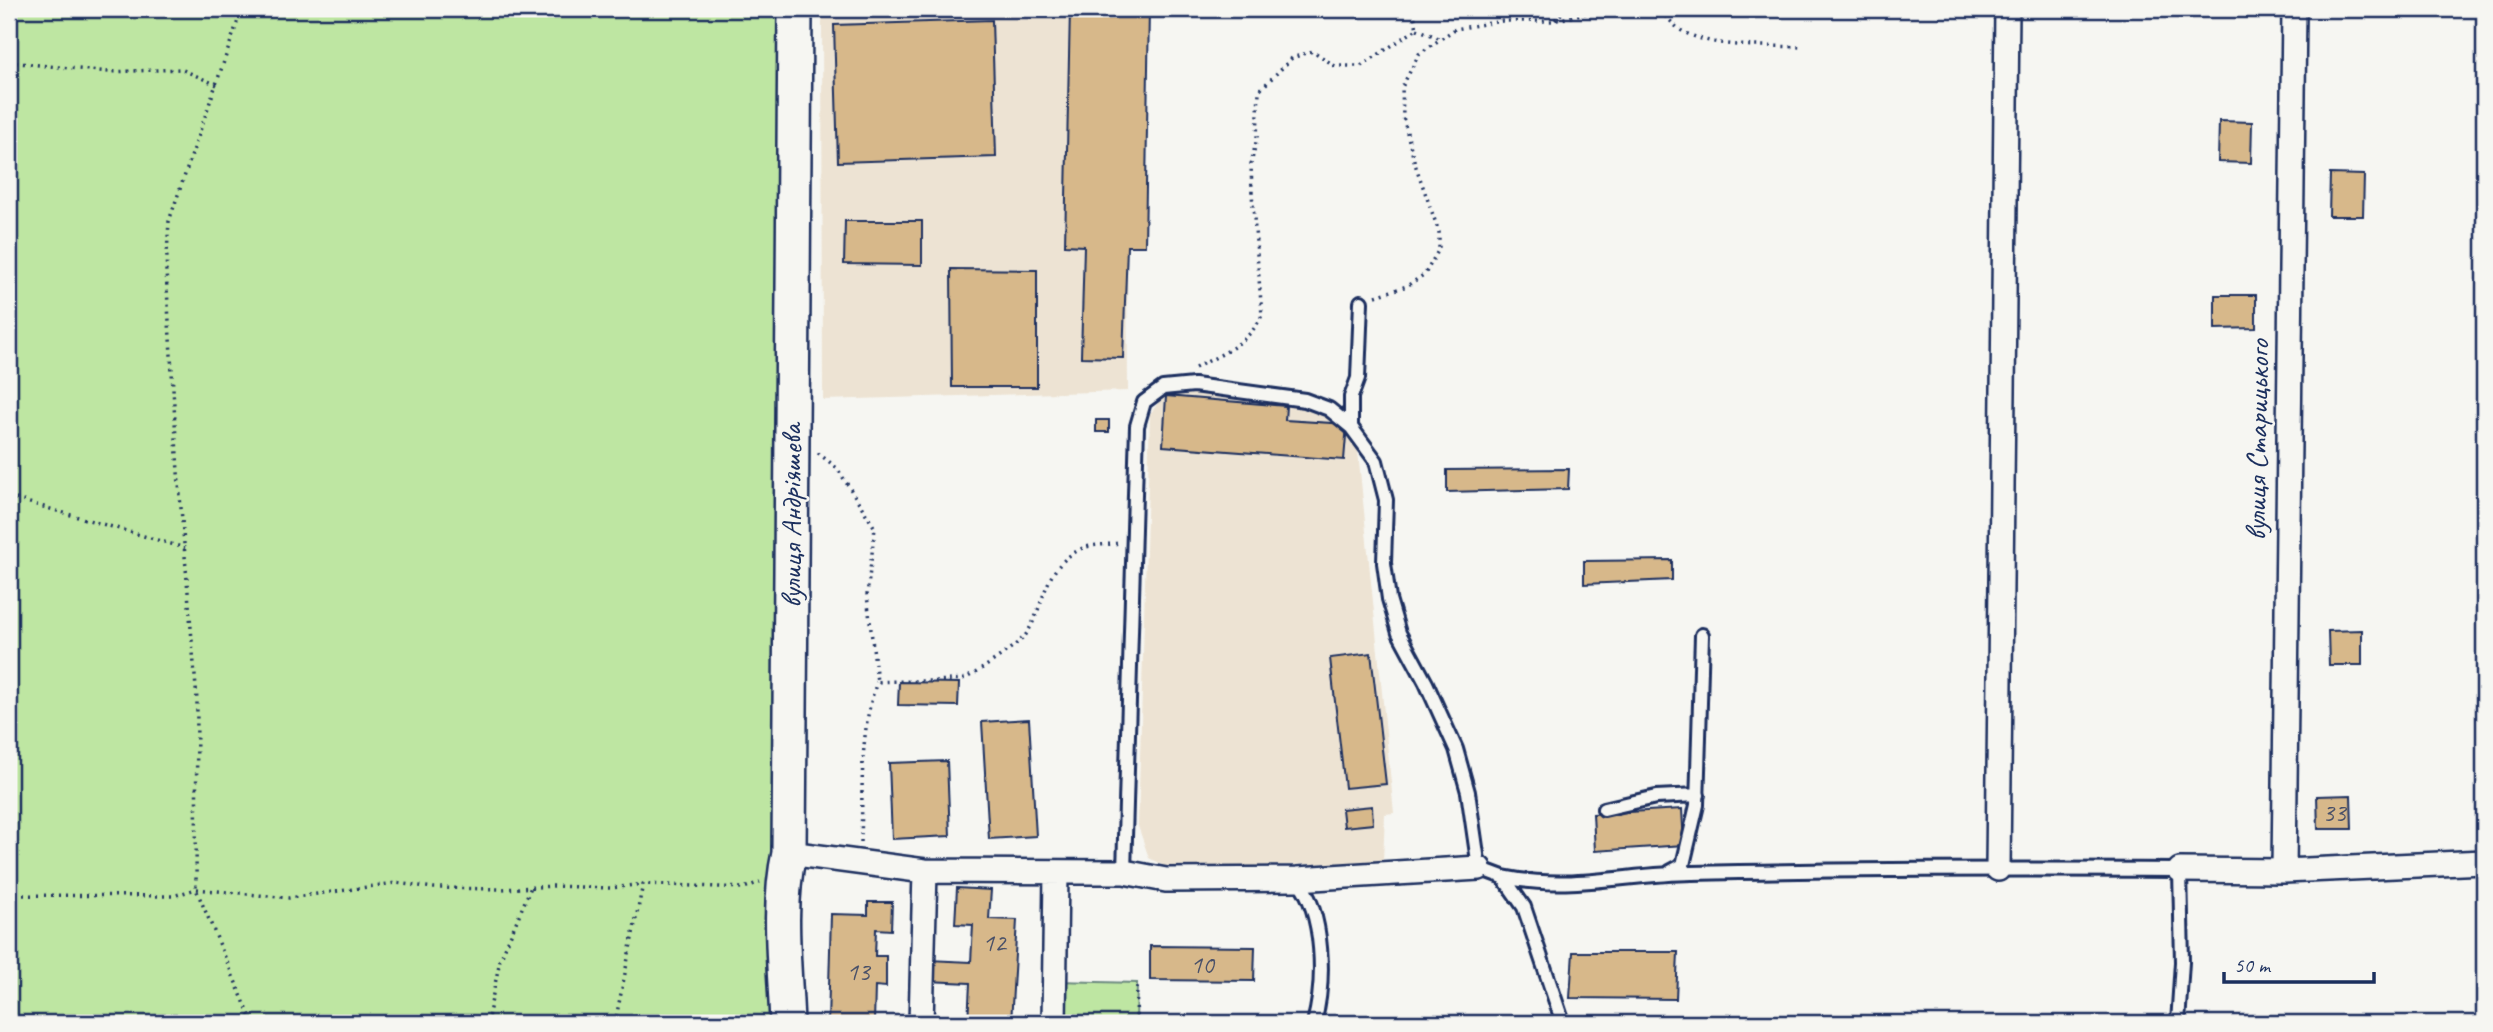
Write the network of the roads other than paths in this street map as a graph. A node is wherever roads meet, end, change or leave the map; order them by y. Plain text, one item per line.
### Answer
1 (794, 9) edge
2 (2007, 9) edge
3 (2294, 9) edge
4 (1361, 302) road end
5 (1351, 426) junction
6 (1703, 635) dead end
7 (1698, 795) junction
8 (1604, 808) dead end
9 (2484, 862) edge
10 (787, 863) junction
11 (1479, 868) junction
12 (1998, 869) junction
13 (2180, 870) junction
14 (2284, 871) junction
15 (925, 872) junction
16 (1056, 872) junction
17 (1124, 872) junction
18 (1667, 874) junction
19 (1503, 877) junction
20 (1297, 879) junction
21 (787, 1023) edge
22 (921, 1023) edge
23 (1054, 1023) edge
24 (1314, 1023) edge
25 (1563, 1023) edge
26 (2178, 1023) edge

1 - 10 street, вулиця Андріяшева
2 - 12 street
3 - 14 street, вулиця Старицького
4 - 5 lane
5 - 11 lane
5 - 17 lane
6 - 7 lane
7 - 8 lane
7 - 18 lane
9 - 14 street
10 - 15 street
10 - 21 street, вулиця Андріяшева
11 - 19 lane
11 - 20 street
12 - 13 lane
12 - 18 lane
13 - 14 street
13 - 26 lane
15 - 16 street
15 - 22 street
16 - 17 street
16 - 23 street
17 - 20 street
18 - 19 lane
19 - 25 lane
20 - 24 lane

